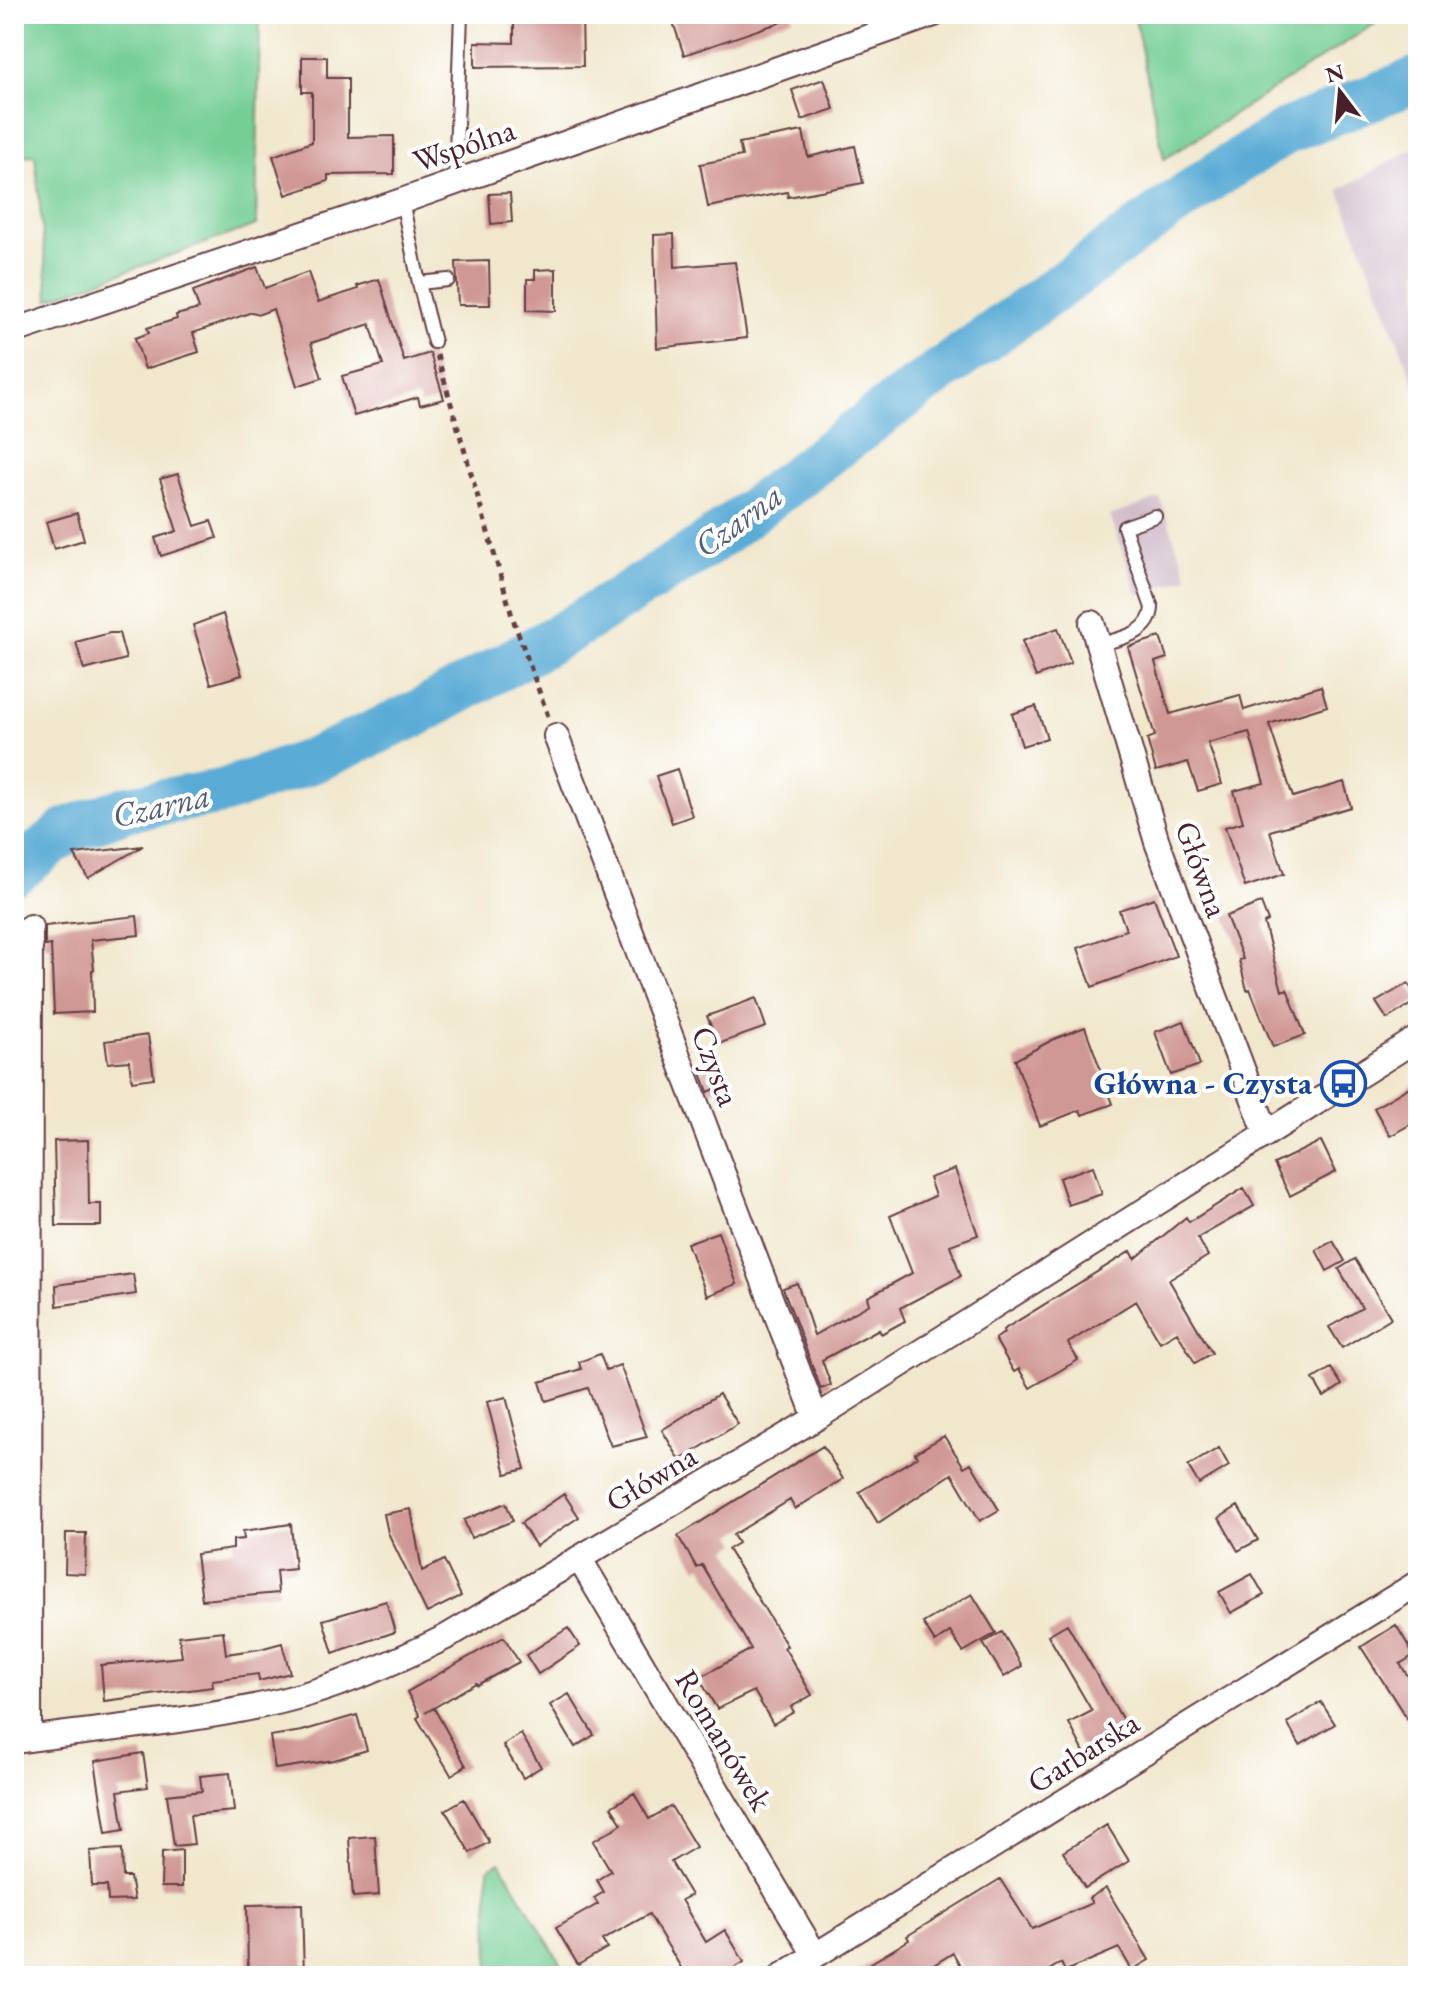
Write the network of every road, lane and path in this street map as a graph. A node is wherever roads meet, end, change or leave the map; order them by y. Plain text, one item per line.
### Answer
1 (461, 14) edge
2 (934, 14) edge
3 (455, 182) junction
4 (402, 201) junction
5 (448, 280) dead end
6 (419, 283) junction
7 (14, 331) edge
8 (434, 342) joint
9 (1155, 516) dead end
10 (1095, 634) joint
11 (556, 736) joint
12 (30, 927) dead end
13 (1418, 1038) edge
14 (1266, 1132) junction
15 (816, 1418) junction
16 (579, 1558) junction
17 (1418, 1583) edge
18 (22, 1740) edge
19 (815, 1955) junction
20 (782, 1976) edge

1 - 3 lane
2 - 3 street, Wspólna
3 - 4 street, Wspólna
4 - 6 lane
4 - 7 street, Wspólna
5 - 6 lane
6 - 8 lane
8 - 11 path
9 - 10 lane
10 - 14 street, Główna
11 - 15 street, Czysta
12 - 18 street
13 - 14 street, Główna
14 - 15 street, Główna
15 - 16 street, Główna
16 - 18 street, Główna
16 - 19 street, Romanówek
17 - 19 street, Garbarska
19 - 20 street, Garbarska

